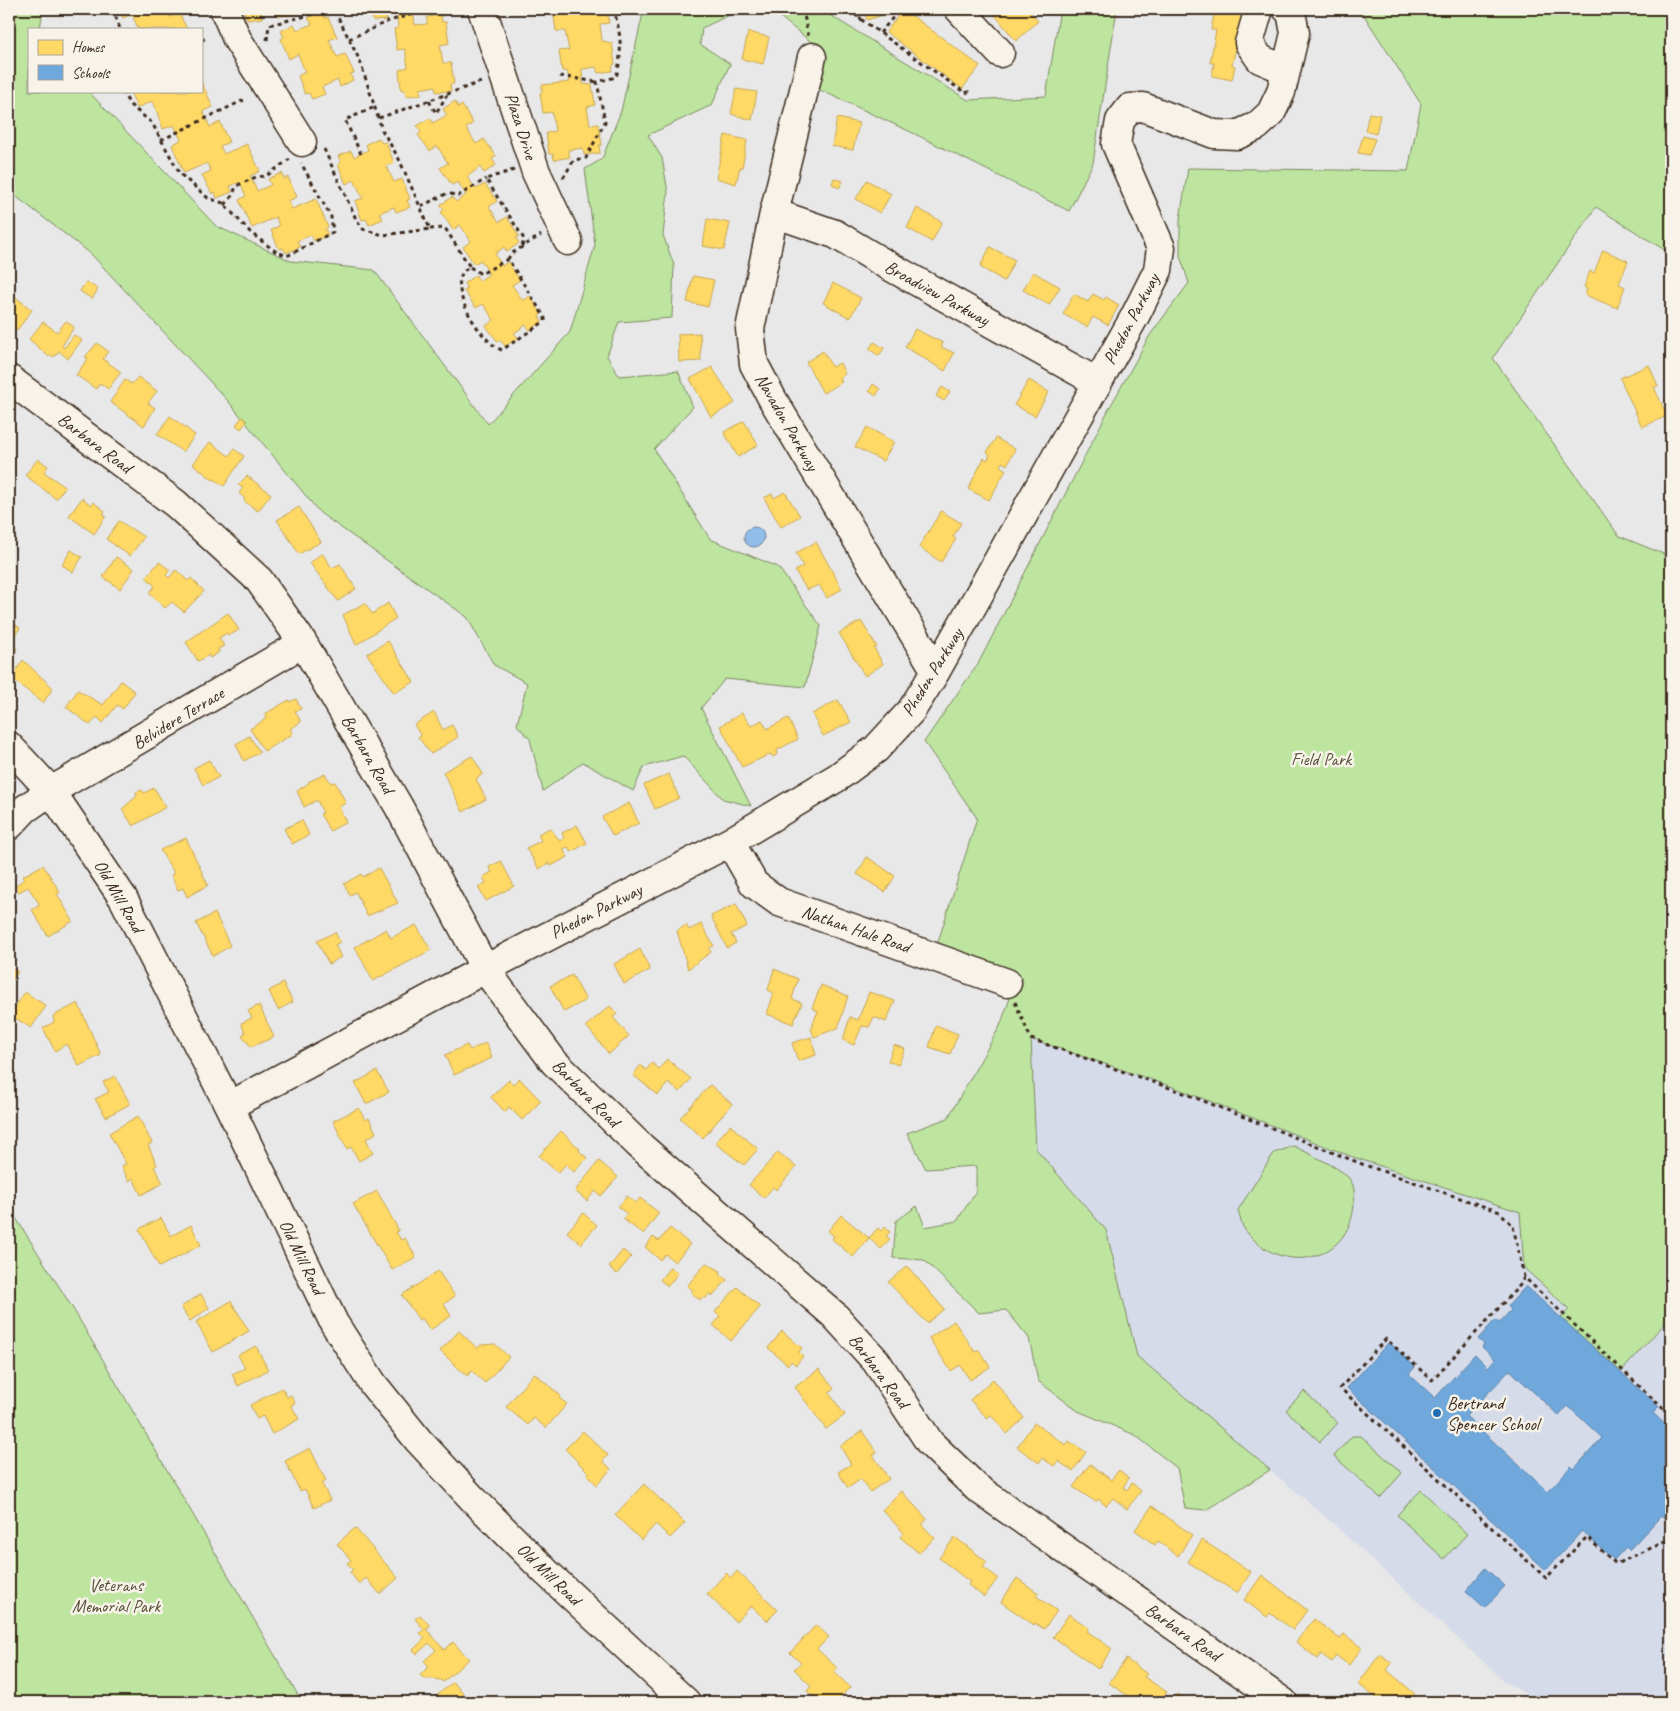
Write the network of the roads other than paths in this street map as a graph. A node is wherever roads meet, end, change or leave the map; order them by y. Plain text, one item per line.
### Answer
1 (224, 9) edge
2 (482, 9) edge
3 (959, 9) edge
4 (1259, 9) edge
5 (1288, 9) edge
6 (1000, 53) dead end
7 (812, 57) road end
8 (1286, 70) junction
9 (304, 153) road end
10 (774, 213) junction
11 (568, 241) dead end
12 (9, 379) edge
13 (1097, 382) junction
14 (303, 643) junction
15 (936, 671) junction
16 (9, 746) edge
17 (51, 791) junction
18 (9, 826) edge
19 (730, 842) junction
20 (485, 968) junction
21 (1007, 983) road end
22 (229, 1106) junction
23 (686, 1702) edge
24 (1283, 1702) edge

1 - 9 street
2 - 11 street, Plaza Drive
3 - 6 street
4 - 8 street
5 - 8 street, Phedon Parkway
7 - 10 street, Navadon Parkway
8 - 13 street, Phedon Parkway
10 - 13 street, Broadview Parkway
10 - 15 street, Navadon Parkway
12 - 14 street, Barbara Road
13 - 15 street, Phedon Parkway
14 - 17 street, Belvidere Terrace
14 - 20 street, Barbara Road
15 - 19 street, Phedon Parkway
16 - 17 street, Old Mill Road
17 - 18 street, Belvidere Terrace
17 - 22 street, Old Mill Road
19 - 20 street, Phedon Parkway
19 - 21 street, Nathan Hale Road
20 - 22 street, Phedon Parkway
20 - 24 street, Barbara Road
22 - 23 street, Old Mill Road

